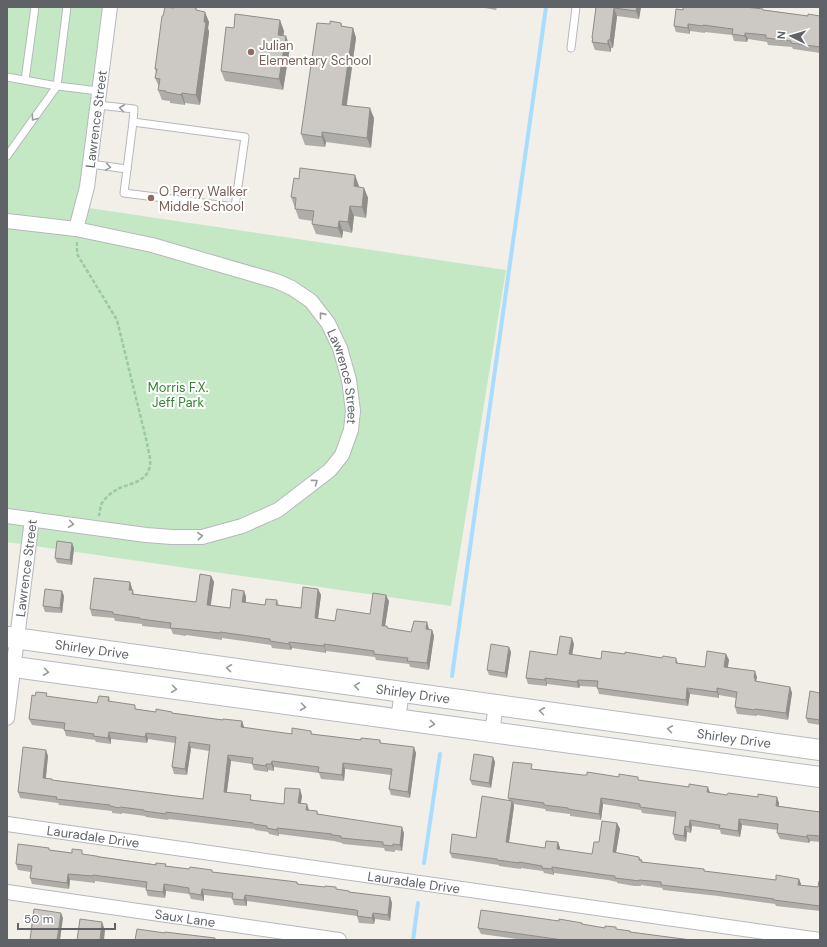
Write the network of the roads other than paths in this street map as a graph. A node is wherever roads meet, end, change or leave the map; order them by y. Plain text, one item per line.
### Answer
1 (35, 7) edge
2 (67, 7) edge
3 (107, 7) edge
4 (576, 7) edge
5 (571, 48) dead end
6 (7, 77) edge
7 (25, 80) junction
8 (57, 86) junction
9 (99, 91) junction
10 (98, 105) junction
11 (133, 122) junction
12 (7, 156) edge
13 (90, 164) junction
14 (127, 169) junction
15 (7, 221) edge
16 (76, 229) junction
17 (7, 516) edge
18 (32, 519) junction
19 (12, 638) edge
20 (10, 667) edge
21 (402, 692) junction
22 (496, 705) junction
23 (7, 718) edge
24 (398, 719) junction
25 (492, 732) junction
26 (820, 750) edge
27 (820, 777) edge
28 (7, 824) edge
29 (7, 892) edge
30 (339, 940) edge
31 (820, 940) edge

1 - 7 lane
2 - 8 lane
3 - 9 street, Lawrence Street
4 - 5 lane
6 - 7 lane
7 - 8 lane
8 - 9 lane
8 -> 12 lane
9 - 10 street, Lawrence Street
11 -> 10 lane
10 - 13 street, Lawrence Street
11 - 14 lane
11 - 14 lane
13 -> 14 lane
13 - 16 street, Lawrence Street
15 - 16 street, Lawrence Street
18 -> 16 street, Lawrence Street
17 - 18 street
18 - 19 street, Lawrence Street
19 - 20 street, Lawrence Street
21 -> 19 street, Shirley Drive
20 - 23 street, Lawrence Street
20 -> 24 street, Shirley Drive
21 - 22 street, Shirley Drive
21 - 24 street
22 - 25 street
26 -> 22 street, Shirley Drive
24 -> 25 street, Shirley Drive
25 - 27 street, Shirley Drive
28 - 31 street, Lauradale Drive
29 - 30 street, Saux Lane

